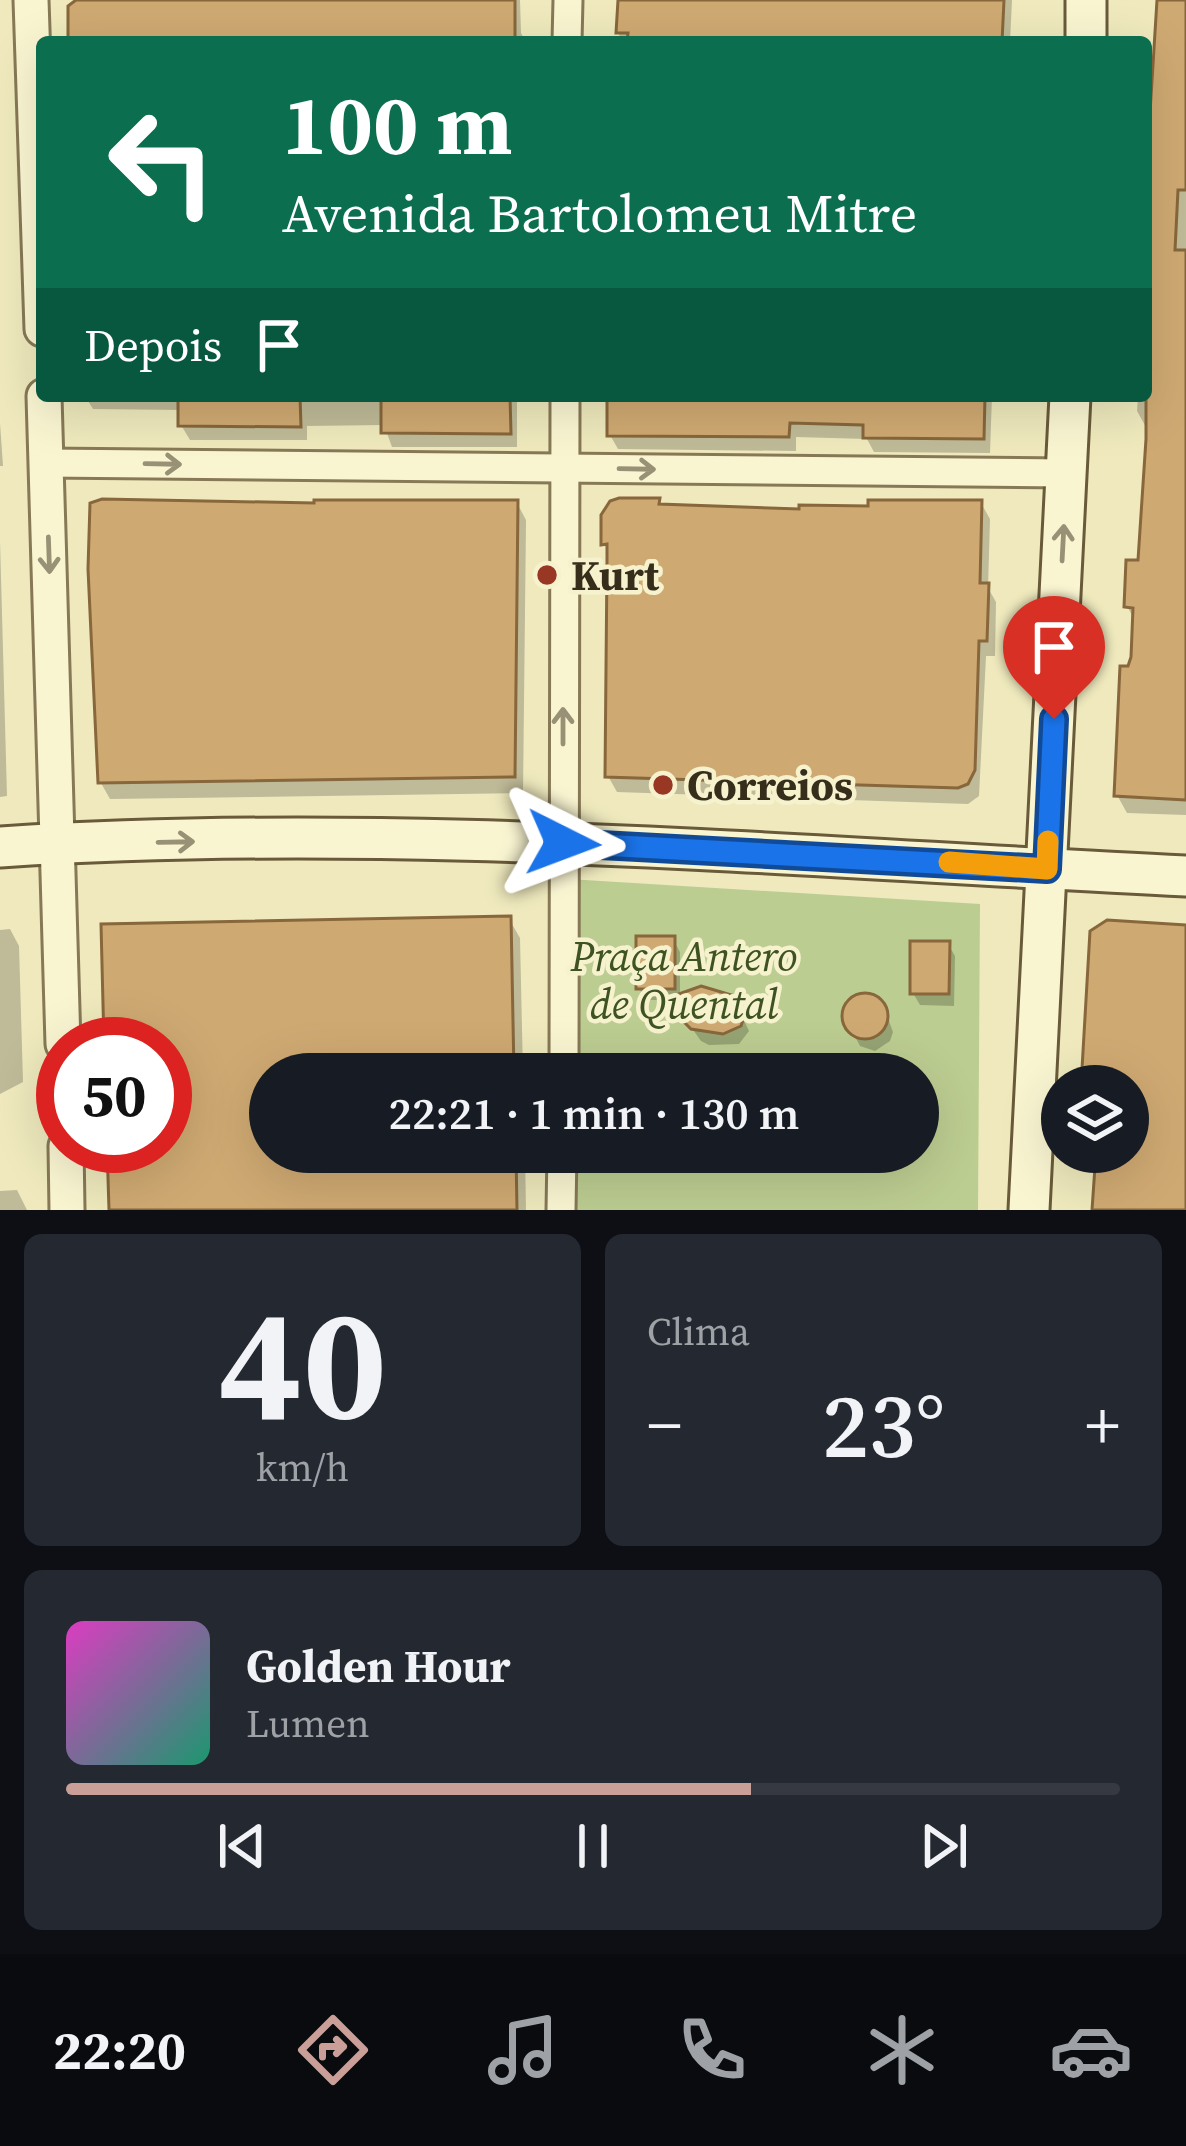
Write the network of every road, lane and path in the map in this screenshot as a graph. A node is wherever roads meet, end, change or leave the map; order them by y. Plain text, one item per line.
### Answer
1 (32, 0) edge
2 (568, 0) edge
3 (1086, 0) edge
4 (567, 36) edge
5 (1086, 36) edge
6 (36, 75) edge
7 (44, 402) edge
8 (566, 402) edge
9 (1070, 402) edge
10 (46, 463) junction
11 (565, 468) junction
12 (1066, 473) junction
13 (59, 843) junction
14 (563, 843) junction
15 (0, 847) edge
16 (1047, 869) junction
17 (1186, 875) edge
18 (62, 1017) edge
19 (564, 1053) edge
20 (66, 1173) edge
21 (562, 1173) edge
22 (67, 1210) edge
23 (561, 1210) edge
24 (1029, 1210) edge

1 - 6 street
2 - 4 street
3 - 5 main road
7 - 10 street
8 - 11 street
9 - 12 main road
10 -> 11 street
10 -> 13 street
11 -> 12 street
14 -> 11 street
16 -> 12 main road
13 -> 14 main road
13 - 15 main road
13 - 18 street
14 - 16 main road
14 - 19 street
16 - 17 main road
16 - 24 main road
20 - 22 street
21 - 23 street

